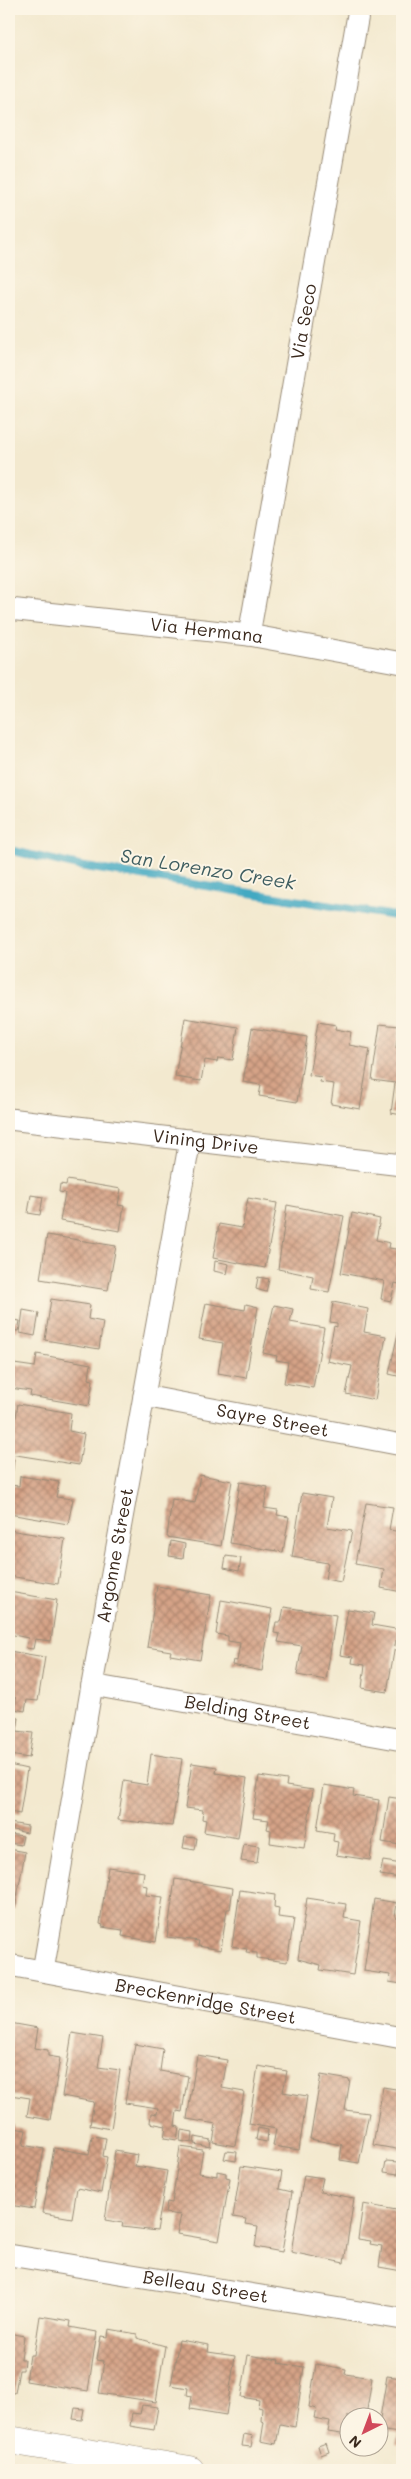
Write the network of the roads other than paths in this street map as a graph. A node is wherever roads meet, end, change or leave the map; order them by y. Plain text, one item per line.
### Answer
1 (359, 9) edge
2 (9, 609) edge
3 (250, 636) junction
4 (402, 663) edge
5 (9, 1119) edge
6 (190, 1140) junction
7 (402, 1165) edge
8 (144, 1396) junction
9 (402, 1445) edge
10 (92, 1685) junction
11 (402, 1740) edge
12 (9, 1965) edge
13 (44, 1971) junction
14 (402, 2038) edge
15 (9, 2255) edge
16 (402, 2319) edge
17 (9, 2440) edge
18 (123, 2465) edge
19 (190, 2470) edge

1 - 3 street, Via Seco
2 - 3 street, Via Hermana
3 - 4 street, Via Hermana
5 - 6 street, Vining Drive
6 - 7 street, Vining Drive
6 - 8 street, Argonne Street
8 - 9 street, Sayre Street
8 - 10 street, Argonne Street
10 - 11 street, Belding Street
10 - 13 street, Argonne Street
12 - 13 street, Breckenridge Street
13 - 14 street, Breckenridge Street
15 - 16 street, Belleau Street
17 - 18 main road
18 - 19 main road

